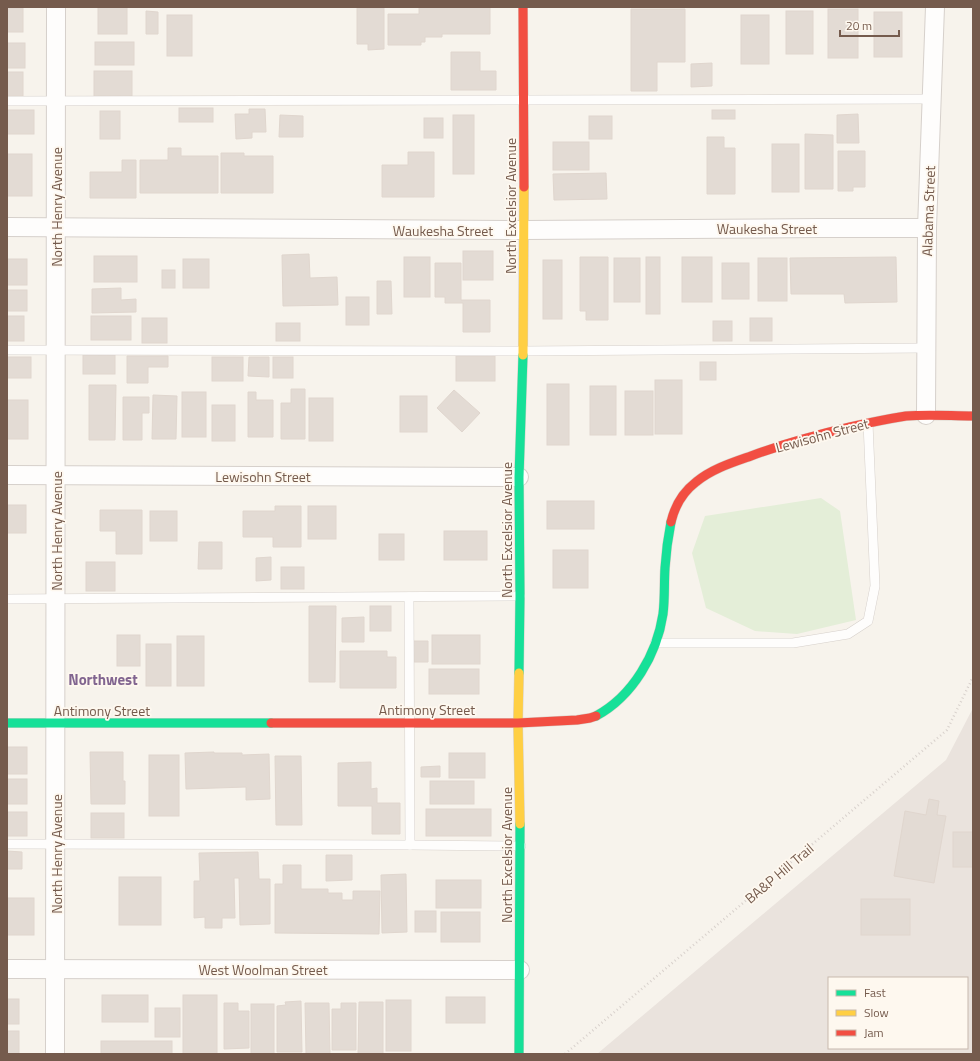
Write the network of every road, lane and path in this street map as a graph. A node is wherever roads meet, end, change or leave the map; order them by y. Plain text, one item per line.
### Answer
1 (56, 7) edge
2 (523, 7) edge
3 (935, 7) edge
4 (932, 99) junction
5 (7, 100) edge
6 (524, 100) junction
7 (56, 101) junction
8 (7, 227) edge
9 (55, 227) junction
10 (927, 228) junction
11 (523, 230) junction
12 (926, 348) junction
13 (7, 350) edge
14 (56, 350) junction
15 (523, 351) junction
16 (926, 415) junction
17 (973, 416) edge
18 (868, 423) junction
19 (7, 475) edge
20 (56, 475) junction
21 (519, 477) junction
22 (683, 494) joint
23 (520, 596) junction
24 (409, 597) junction
25 (7, 599) edge
26 (56, 599) junction
27 (654, 643) junction
28 (973, 677) edge
29 (7, 723) edge
30 (410, 723) junction
31 (518, 723) junction
32 (55, 724) junction
33 (7, 844) edge
34 (56, 844) junction
35 (410, 845) junction
36 (521, 846) junction
37 (7, 969) edge
38 (56, 969) junction
39 (520, 970) junction
40 (55, 1054) edge
41 (519, 1054) edge
42 (565, 1054) edge

1 - 7 street, North Henry Avenue
2 - 6 street, North Excelsior Avenue
3 - 4 street, Alabama Street
4 - 6 lane
4 - 10 street, Alabama Street
5 - 7 lane
6 - 7 lane
6 - 11 street, North Excelsior Avenue
7 - 9 street, North Henry Avenue
8 - 9 street, Waukesha Street
9 - 11 street, Waukesha Street
9 - 14 street, North Henry Avenue
10 - 11 street, Waukesha Street
10 - 12 street, Alabama Street
11 - 15 street, North Excelsior Avenue
12 - 15 lane
12 - 16 street, Alabama Street
13 - 14 lane
14 - 15 lane
14 - 20 street, North Henry Avenue
15 - 21 street, North Excelsior Avenue
16 - 17 street, Lewisohn Street
16 - 18 street, Lewisohn Street
18 - 22 street, Lewisohn Street
18 - 27 lane
19 - 20 street, Lewisohn Street
20 - 21 street, Lewisohn Street
20 - 26 street, North Henry Avenue
21 - 23 street, North Excelsior Avenue
22 - 27 street, Antimony Street
23 - 24 lane
23 - 31 street, North Excelsior Avenue
24 - 26 lane
24 - 30 lane
25 - 26 lane
26 - 32 street, North Henry Avenue
27 - 31 street, Antimony Street
28 - 42 path, BA&P Hill Trail
29 - 32 street, Antimony Street
30 - 31 street, Antimony Street
30 - 32 street, Antimony Street
30 - 35 lane
31 - 36 street, North Excelsior Avenue
32 - 34 street, North Henry Avenue
33 - 34 lane
34 - 35 lane
34 - 38 street, North Henry Avenue
35 - 36 lane
36 - 39 street, North Excelsior Avenue
37 - 38 street, West Woolman Street
38 - 39 street, West Woolman Street
38 - 40 street, North Henry Avenue
39 - 41 street, North Excelsior Avenue

